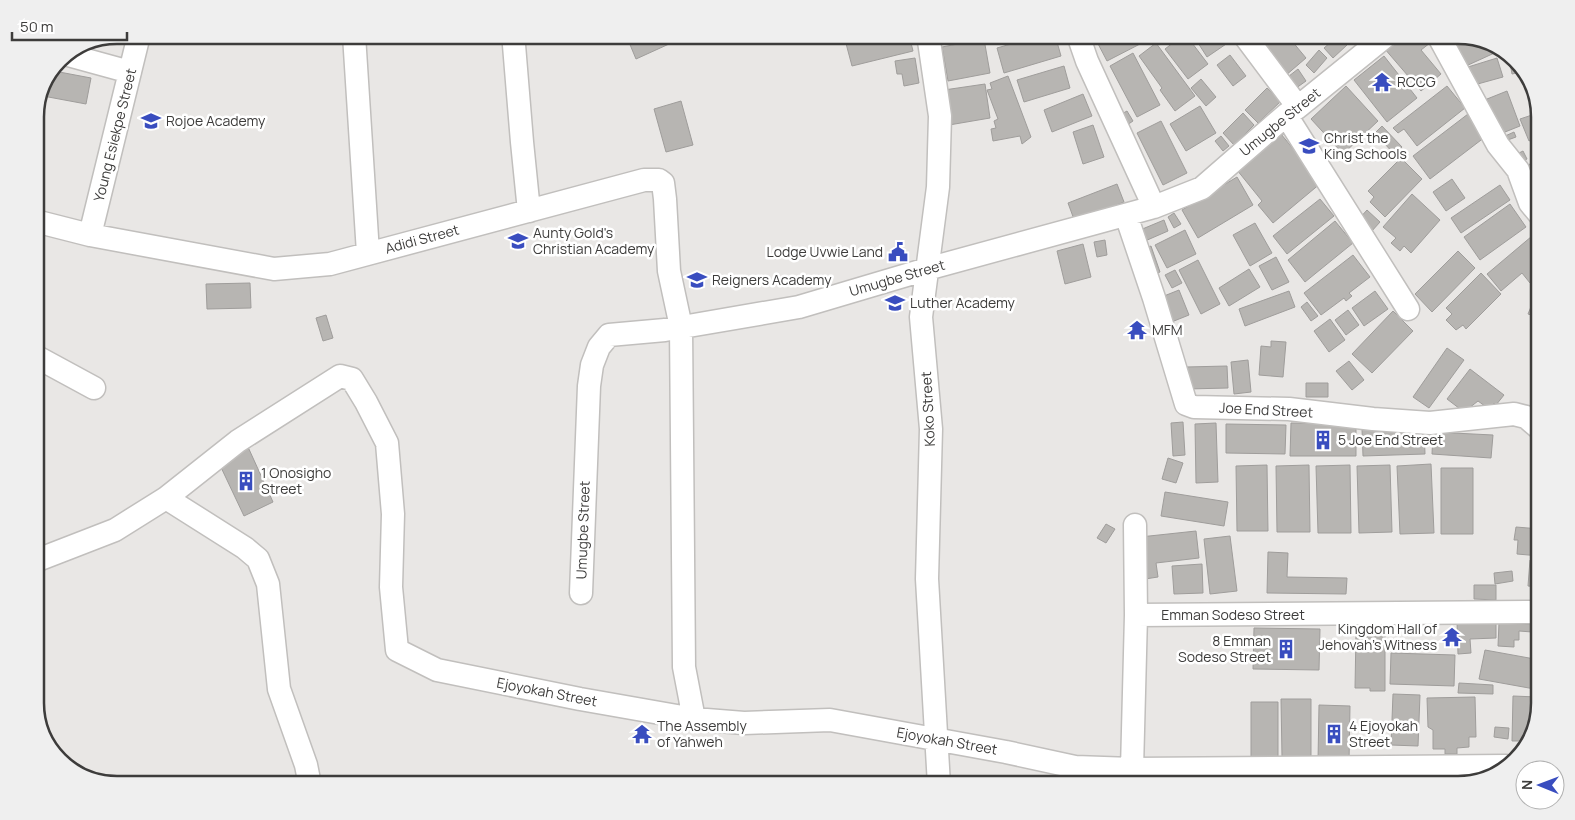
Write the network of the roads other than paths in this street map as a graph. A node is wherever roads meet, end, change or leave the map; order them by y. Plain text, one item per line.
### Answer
1 (137, 44) edge
2 (355, 44) edge
3 (928, 44) edge
4 (1081, 44) edge
5 (1250, 44) edge
6 (1376, 44) edge
7 (1443, 44) edge
8 (514, 45) dead end
9 (76, 57) edge
10 (130, 72) junction
11 (1292, 111) junction
12 (1531, 204) edge
13 (1154, 207) junction
14 (529, 211) junction
15 (1126, 215) junction
16 (44, 223) edge
17 (90, 235) junction
18 (368, 253) junction
19 (927, 269) junction
20 (1408, 309) dead end
21 (681, 327) junction
22 (44, 361) edge
23 (94, 388) dead end
24 (1531, 421) edge
25 (166, 498) junction
26 (1135, 524) dead end
27 (44, 558) edge
28 (581, 593) dead end
29 (1531, 612) edge
30 (1136, 615) junction
31 (694, 719) junction
32 (937, 740) junction
33 (1495, 766) edge
34 (1132, 769) junction
35 (308, 776) edge
36 (939, 776) edge

1 - 10 street, Young Esiekpe Street
2 - 18 street
3 - 19 street, Koko Street
4 - 13 street
5 - 11 street
6 - 11 street, Umugbe Street
7 - 12 street
8 - 14 street
9 - 10 street
10 - 17 street, Young Esiekpe Street
11 - 13 street, Umugbe Street
11 - 20 street
13 - 15 street, Umugbe Street
14 - 18 street, Adidi Street
14 - 21 street, Adidi Street
15 - 19 street, Umugbe Street
15 - 24 street, Joe End Street
16 - 17 street, Adidi Street
17 - 18 street, Adidi Street
19 - 21 street, Umugbe Street
19 - 32 street, Koko Street
21 - 28 street, Umugbe Street
21 - 31 street
22 - 23 street
25 - 27 street
25 - 31 street, Ejoyokah Street
25 - 35 street
26 - 30 street
29 - 30 street, Emman Sodeso Street
30 - 34 street
31 - 32 street, Ejoyokah Street
32 - 34 street, Ejoyokah Street
32 - 36 street, Koko Street
33 - 34 street, Ejoyokah Street

